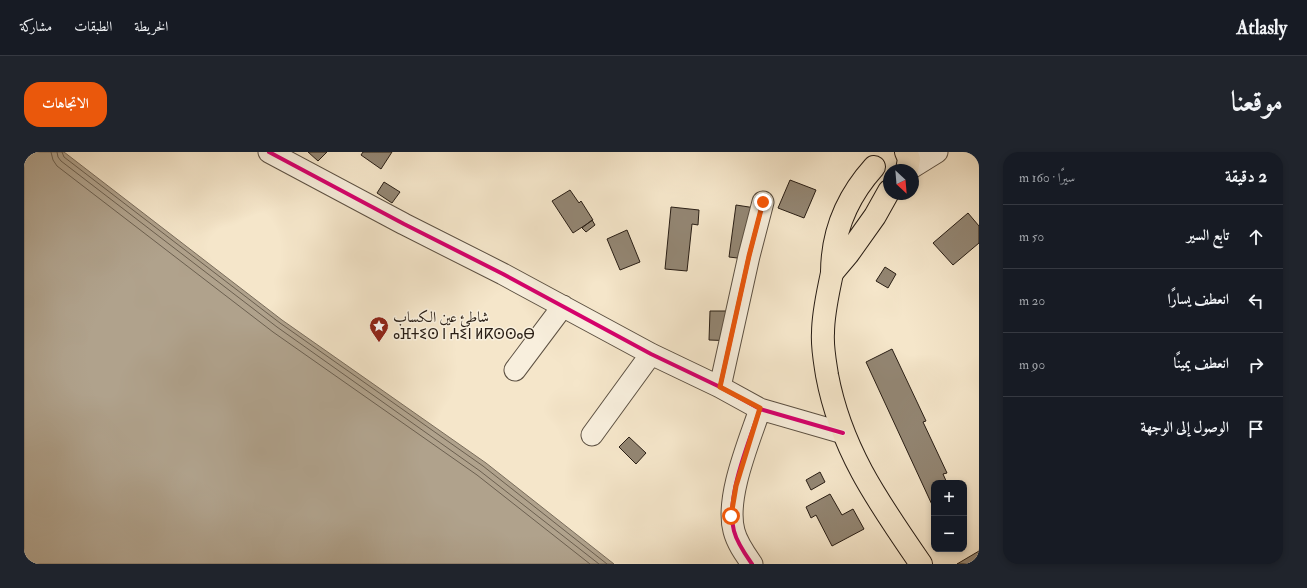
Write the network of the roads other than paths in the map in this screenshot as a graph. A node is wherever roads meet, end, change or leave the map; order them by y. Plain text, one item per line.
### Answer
1 (269, 152) edge
2 (937, 152) edge
3 (908, 161) edge
4 (880, 166) edge
5 (884, 200) edge
6 (763, 202) dead end
7 (832, 273) junction
8 (563, 306) junction
9 (651, 354) junction
10 (516, 370) dead end
11 (720, 387) junction
12 (760, 408) junction
13 (843, 433) junction
14 (592, 435) dead end
15 (752, 564) edge
16 (921, 564) edge

1 - 8 street
2 - 3 street
4 - 7 main road
5 - 7 main road
6 - 11 street
7 - 13 main road
8 - 9 street
8 - 10 street
9 - 11 street
9 - 14 street
11 - 12 street
12 - 13 street
12 - 15 street
13 - 16 main road

